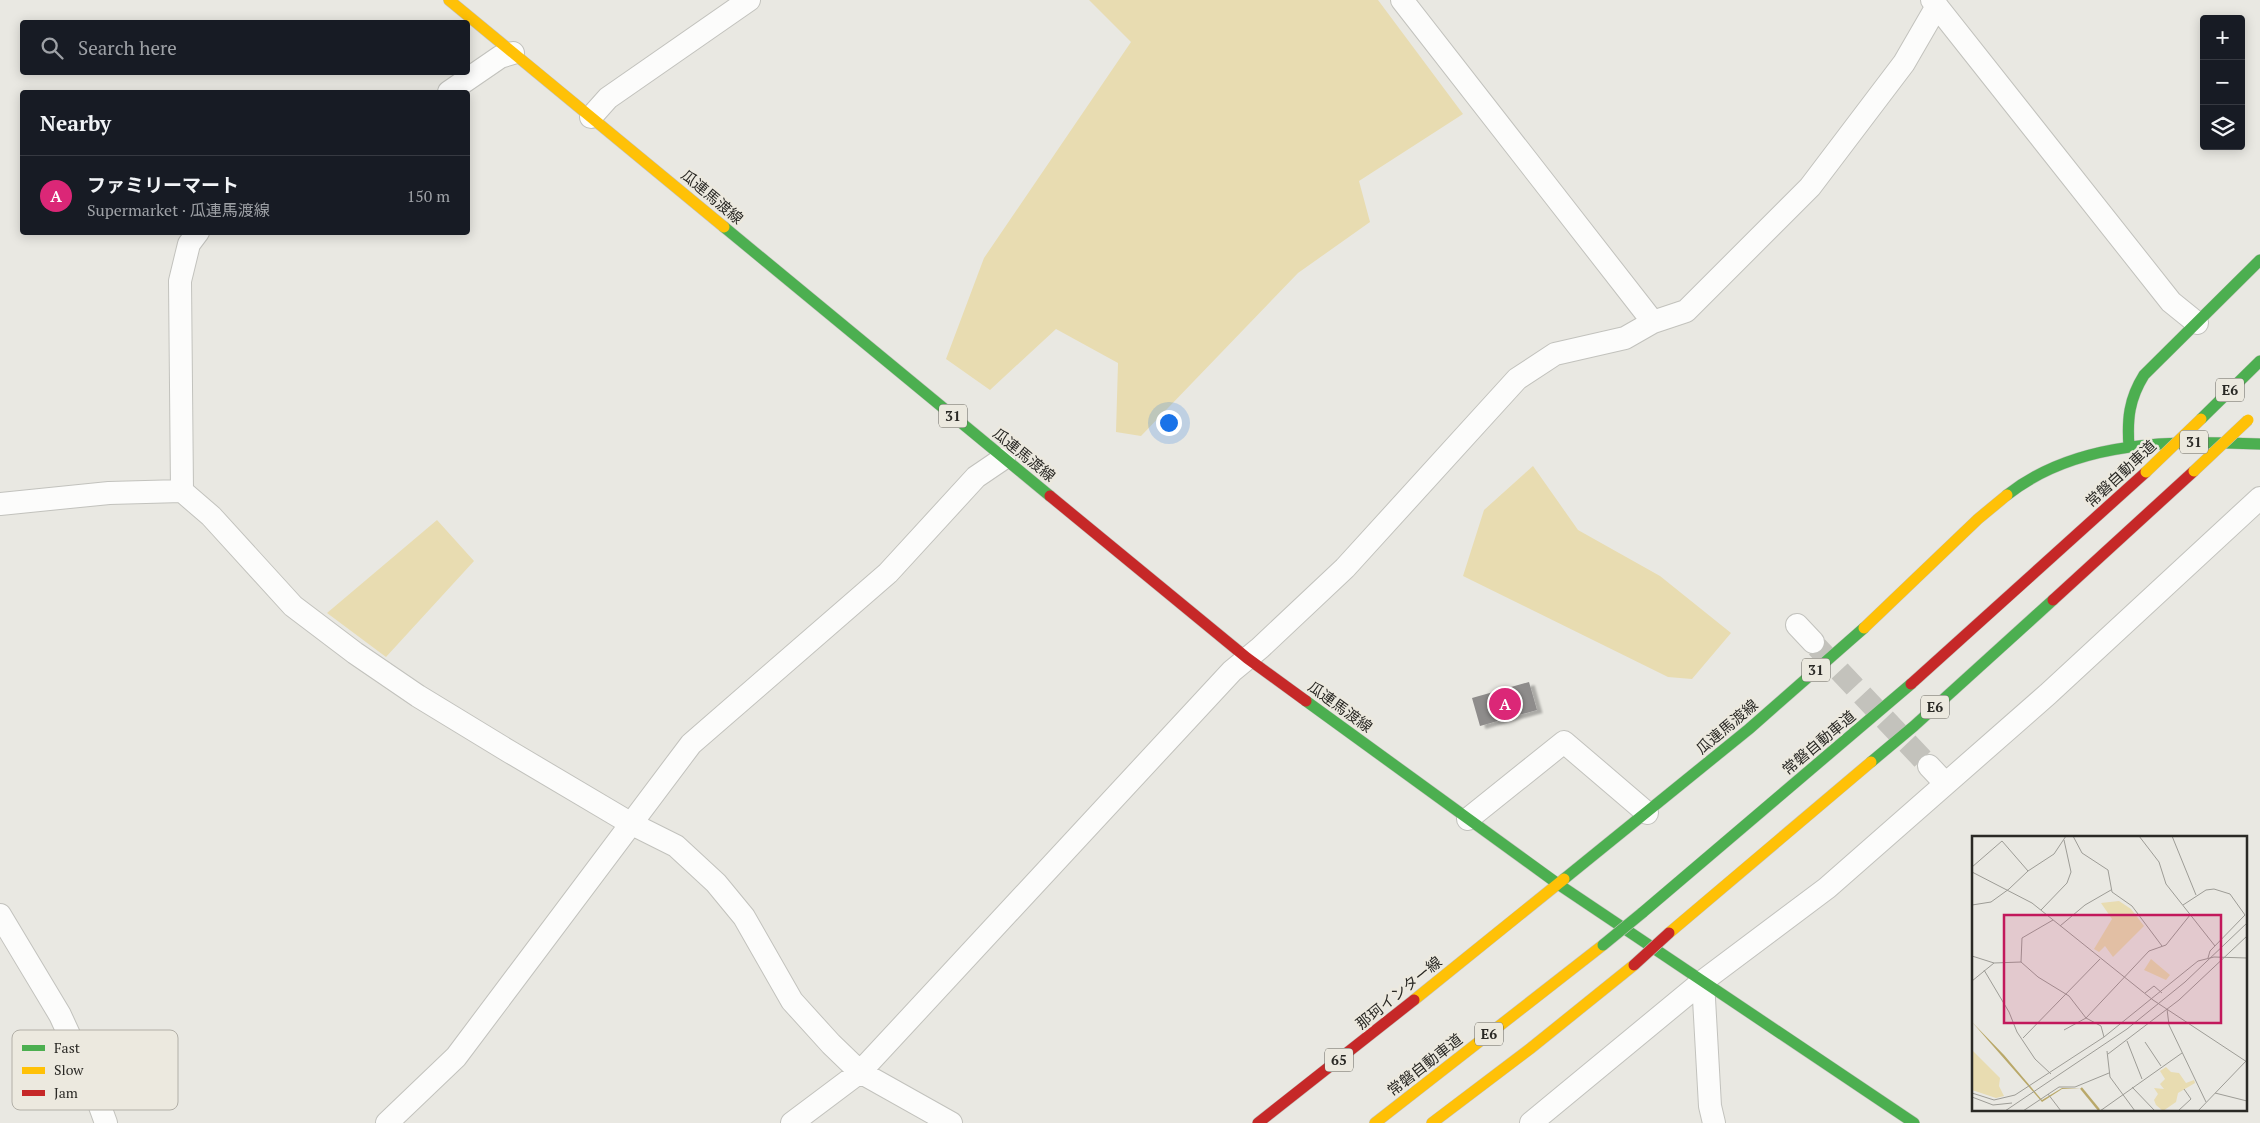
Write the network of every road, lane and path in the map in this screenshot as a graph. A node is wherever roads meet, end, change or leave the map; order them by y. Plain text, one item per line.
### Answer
1 (449, 0) edge
2 (749, 0) edge
3 (1402, 0) edge
4 (1934, 3) edge
5 (512, 53) junction
6 (452, 90) edge
7 (591, 117) junction
8 (196, 235) edge
9 (2260, 260) edge
10 (1653, 322) junction
11 (2197, 323) junction
12 (2260, 361) edge
13 (2251, 417) dead end
14 (2260, 444) edge
15 (2129, 447) junction
16 (1004, 458) junction
17 (182, 491) junction
18 (2260, 498) edge
19 (0, 504) edge
20 (1797, 625) dead end
21 (1813, 642) tunnel mouth
22 (1247, 658) junction
23 (1929, 766) tunnel mouth
24 (1946, 783) junction
25 (1647, 813) junction
26 (1468, 819) junction
27 (630, 823) junction
28 (1558, 884) junction
29 (0, 915) edge
30 (1703, 981) junction
31 (67, 1030) edge
32 (860, 1072) junction
33 (101, 1110) edge
34 (106, 1123) edge
35 (387, 1123) edge
36 (792, 1123) edge
37 (951, 1123) edge
38 (1258, 1123) edge
39 (1375, 1123) edge
40 (1432, 1123) edge
41 (1531, 1123) edge
42 (1714, 1123) edge
43 (1914, 1123) edge

1 - 5 main road, 瓜連馬渡線 / 31
2 - 7 street
3 - 10 street
4 - 10 street
4 - 11 street
5 - 6 street
5 - 7 main road, 瓜連馬渡線 / 31
7 - 16 main road, 瓜連馬渡線 / 31
8 - 17 street
9 - 11 main road
10 - 22 street
11 - 15 main road
12 - 39 main road, 常磐自動車道 / E6, bridge
13 - 40 main road, E6, bridge
14 - 15 main road, 瓜連馬渡線 / 31
15 - 25 main road, 瓜連馬渡線 / 31
16 - 22 main road, 瓜連馬渡線 / 31
16 - 27 street
17 - 19 street
17 - 27 street
18 - 24 street
20 - 21 street
22 - 26 main road, 瓜連馬渡線 / 31
22 - 32 street
23 - 24 street
24 - 30 street
25 - 26 street
25 - 28 main road, 瓜連馬渡線 / 31
26 - 28 main road, 瓜連馬渡線 / 31
27 - 32 street
27 - 35 street
28 - 30 main road
28 - 38 main road, 那珂インター線 / 65
29 - 31 street
30 - 41 street
30 - 42 street
30 - 43 main road
32 - 36 street
32 - 37 street
33 - 34 street

